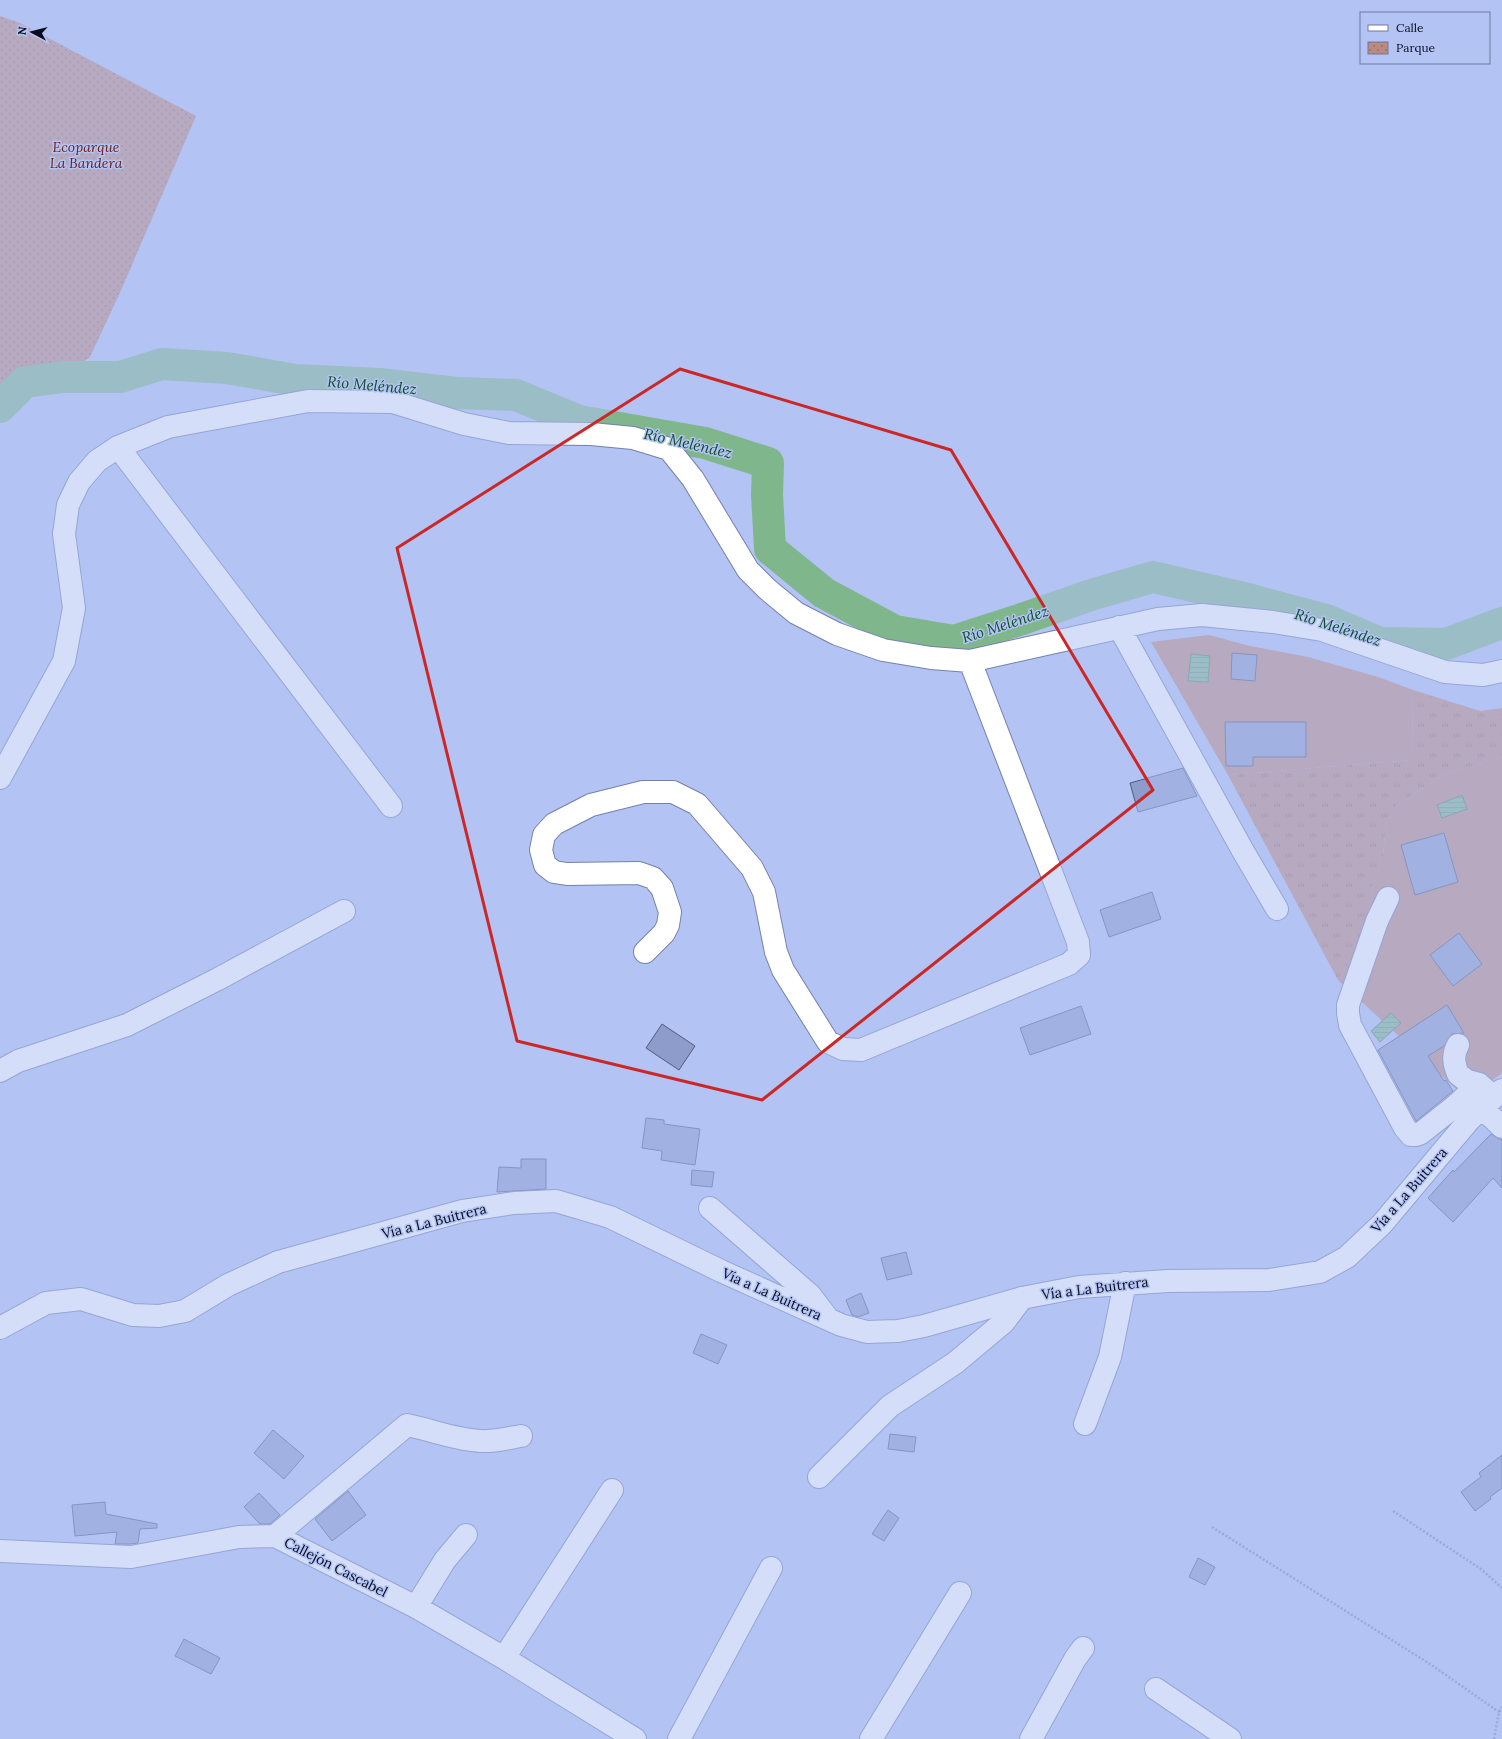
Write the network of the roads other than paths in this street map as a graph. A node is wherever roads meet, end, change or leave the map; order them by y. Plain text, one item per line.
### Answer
1 (118, 447) junction
2 (1119, 627) junction
3 (970, 662) junction
4 (1502, 671) edge
5 (0, 778) edge
6 (391, 806) dead end
7 (1388, 898) dead end
8 (1277, 909) dead end
9 (344, 911) dead end
10 (645, 952) dead end
11 (1458, 1045) dead end
12 (0, 1071) edge
13 (1489, 1095) edge
14 (1502, 1127) edge
15 (710, 1208) dead end
16 (1125, 1283) junction
17 (1022, 1298) junction
18 (828, 1318) junction
19 (0, 1328) edge
20 (1085, 1424) dead end
21 (522, 1436) dead end
22 (819, 1477) dead end
23 (612, 1490) dead end
24 (466, 1535) dead end
25 (275, 1536) junction
26 (0, 1551) edge
27 (771, 1568) dead end
28 (960, 1593) dead end
29 (416, 1607) junction
30 (1083, 1648) dead end
31 (504, 1658) junction
32 (1156, 1689) dead end
33 (635, 1739) edge
34 (679, 1739) edge
35 (871, 1739) edge
36 (1031, 1739) edge
37 (1230, 1739) edge

1 - 3 street
1 - 5 street
1 - 6 street
2 - 3 street
2 - 4 street
2 - 8 street
3 - 10 street
7 - 13 street
9 - 12 street
11 - 13 street
13 - 14 street
13 - 16 street, Vía a La Buitrera
15 - 18 street
16 - 17 street, Vía a La Buitrera
16 - 20 street
17 - 18 street, Vía a La Buitrera
17 - 22 street
18 - 19 street, Vía a La Buitrera
21 - 25 street
23 - 31 street
24 - 29 street
25 - 26 street, Callejón Cascabel
25 - 29 street, Callejón Cascabel
27 - 34 street
28 - 35 street
29 - 31 street, Callejón Cascabel
30 - 36 street
31 - 33 street, Callejón Cascabel
32 - 37 street

